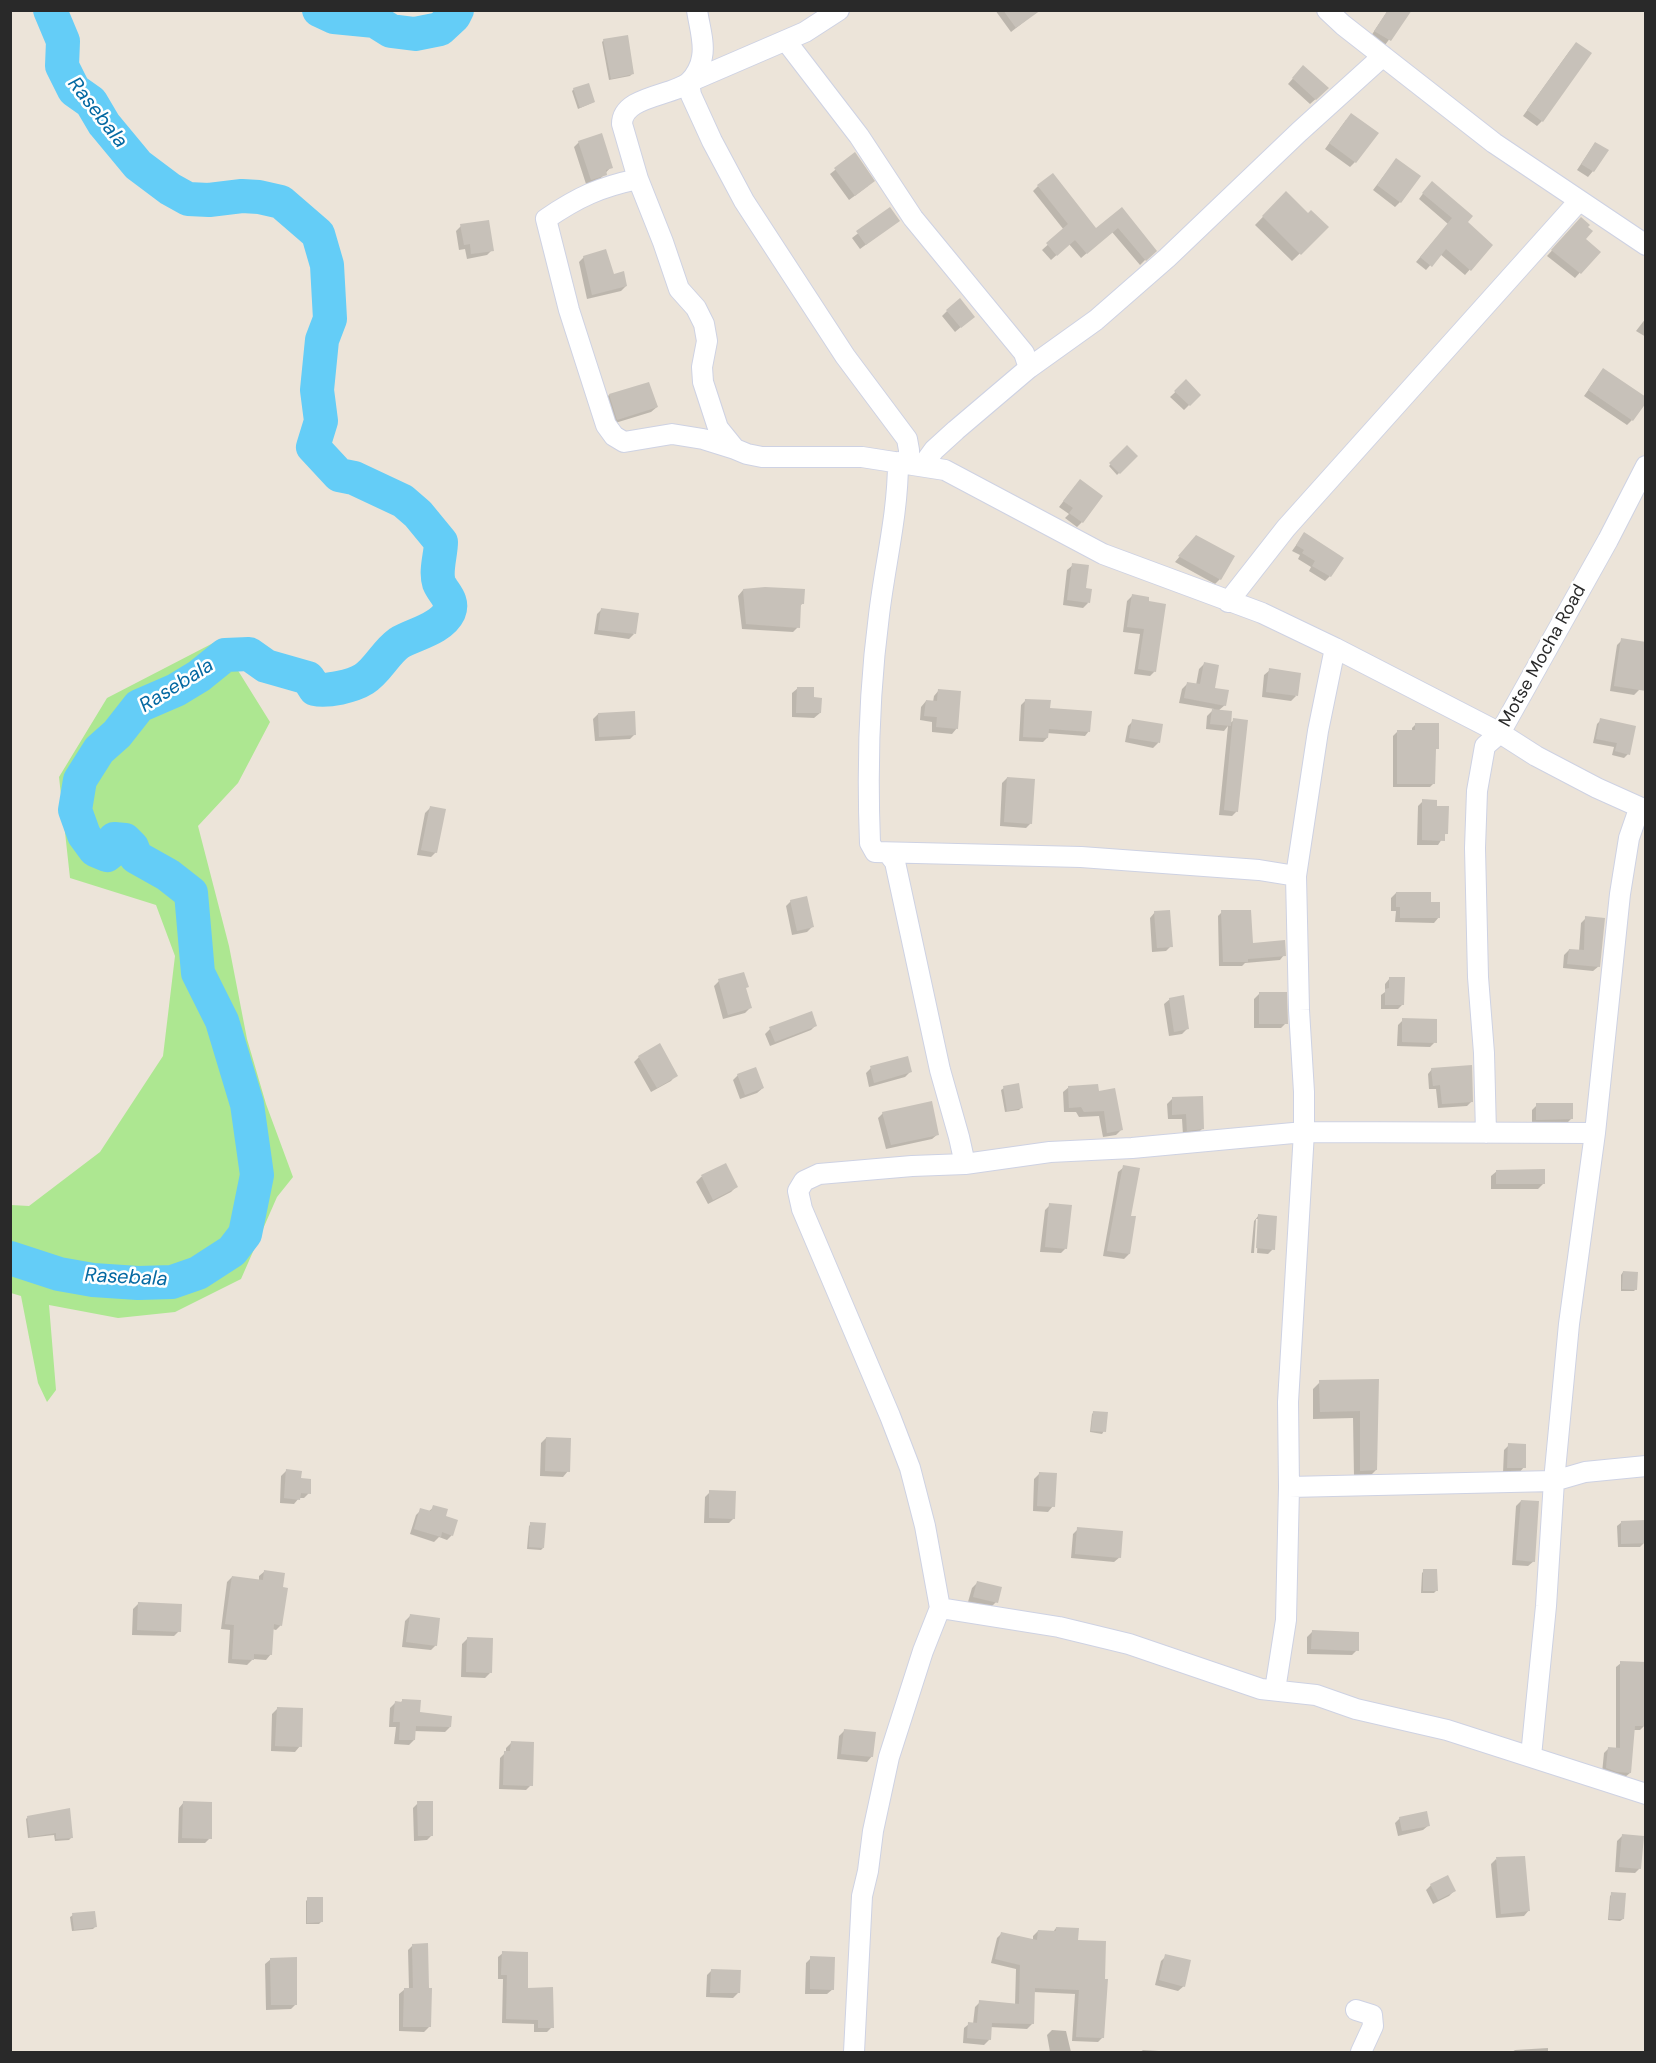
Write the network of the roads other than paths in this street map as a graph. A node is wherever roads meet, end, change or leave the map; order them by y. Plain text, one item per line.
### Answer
1 (698, 10) edge
2 (839, 10) edge
3 (1327, 10) edge
4 (786, 41) junction
5 (1383, 56) junction
6 (689, 82) junction
7 (638, 179) junction
8 (1579, 201) junction
9 (1646, 245) edge
10 (1029, 368) junction
11 (735, 449) junction
12 (910, 463) junction
13 (1646, 466) edge
14 (1228, 602) junction
15 (1335, 648) junction
16 (1500, 733) junction
17 (1642, 810) edge
18 (888, 853) junction
19 (1296, 876) junction
20 (1304, 1132) junction
21 (1486, 1133) junction
22 (1595, 1133) junction
23 (965, 1164) junction
24 (1646, 1466) edge
25 (1554, 1481) junction
26 (1289, 1487) junction
27 (940, 1608) junction
28 (1275, 1689) junction
29 (1531, 1756) junction
30 (1646, 1794) edge
31 (1356, 2010) dead end
32 (854, 2052) edge
33 (1361, 2052) edge

1 - 6 street
2 - 4 street
3 - 5 street
4 - 6 street
4 - 10 street
5 - 8 street
5 - 10 street
6 - 7 street
6 - 12 street
7 - 11 street
7 - 11 street
8 - 9 street
8 - 14 street
10 - 12 street
11 - 12 street
12 - 14 street
12 - 18 street
13 - 16 street, Motse Mocha Road
14 - 15 street
15 - 16 street
15 - 19 street
16 - 17 street, Motse Mocha Road
16 - 21 street
17 - 22 street
18 - 19 street
18 - 23 street
19 - 20 street
20 - 21 street
20 - 23 street
20 - 26 street
21 - 22 street
22 - 25 street
23 - 27 street
24 - 25 street
25 - 26 street
25 - 29 street
26 - 28 street
27 - 28 street
27 - 32 street
28 - 29 street
29 - 30 street
31 - 33 street

